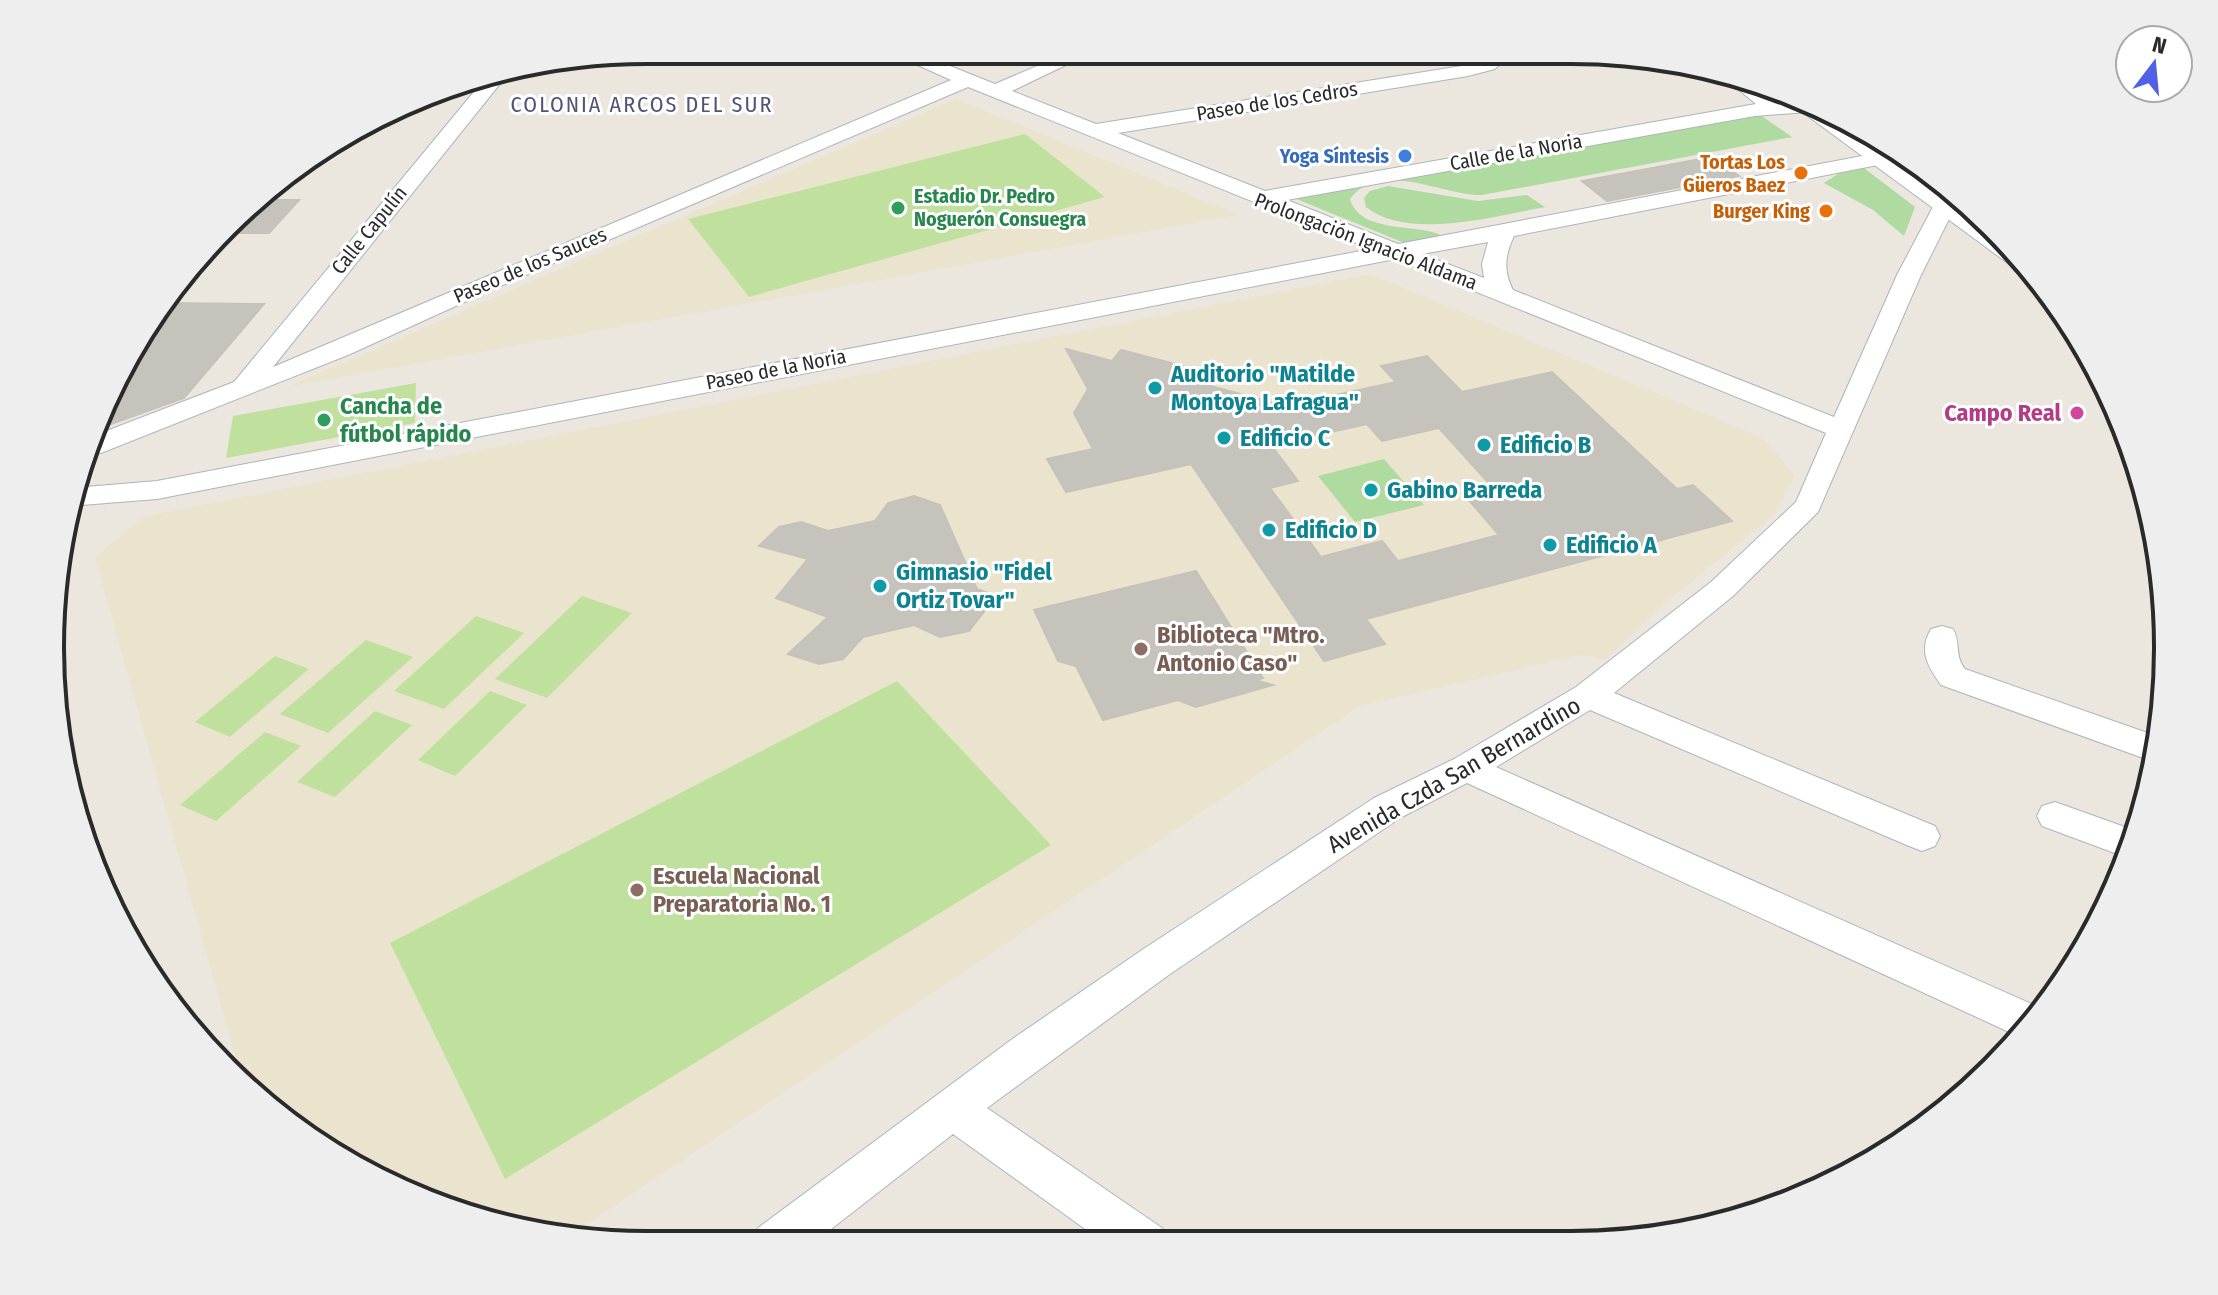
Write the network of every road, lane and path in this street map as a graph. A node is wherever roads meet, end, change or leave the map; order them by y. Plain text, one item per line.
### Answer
1 (928, 64) edge
2 (1056, 64) edge
3 (1489, 64) edge
4 (967, 80) junction
5 (489, 86) edge
6 (995, 91) junction
7 (1756, 94) edge
8 (1791, 107) edge
9 (1774, 108) junction
10 (1091, 131) junction
11 (1859, 140) edge
12 (1883, 158) junction
13 (1258, 199) junction
14 (1946, 203) junction
15 (1958, 212) edge
16 (1504, 233) junction
17 (1395, 253) junction
18 (1504, 295) junction
19 (243, 388) junction
20 (1840, 429) junction
21 (101, 443) edge
22 (84, 496) edge
23 (1942, 637) dead end
24 (1588, 696) junction
25 (2146, 746) edge
26 (1466, 768) junction
27 (2055, 816) dead end
28 (1922, 836) dead end
29 (2121, 841) edge
30 (2020, 1018) edge
31 (952, 1109) junction
32 (791, 1231) edge
33 (1127, 1231) edge

1 - 4 street, Prolongación Ignacio Aldama
2 - 6 street
3 - 10 street, Paseo de los Cedros
4 - 6 street, Prolongación Ignacio Aldama
4 - 19 street, Paseo de los Sauces
5 - 19 street, Calle Capulín
6 - 10 street, Prolongación Ignacio Aldama
7 - 9 street
8 - 9 street, Calle de la Noria
9 - 13 street, Calle de la Noria
10 - 13 street, Prolongación Ignacio Aldama
11 - 12 main road
12 - 14 main road
12 - 16 street
13 - 17 street, Prolongación Ignacio Aldama
14 - 15 main road
14 - 20 street, Avenida Czda San Bernardino
16 - 17 street
16 - 18 street
17 - 18 street, Prolongación Ignacio Aldama
17 - 22 street, Paseo de la Noria
18 - 20 street, Prolongación Ignacio Aldama
19 - 21 street, Paseo de los Sauces
20 - 24 street, Avenida Czda San Bernardino
23 - 25 street
24 - 26 street, Avenida Czda San Bernardino
24 - 28 street
26 - 30 street
26 - 31 street, Avenida Czda San Bernardino
27 - 29 street
31 - 32 street, Avenida Czda San Bernardino
31 - 33 street

